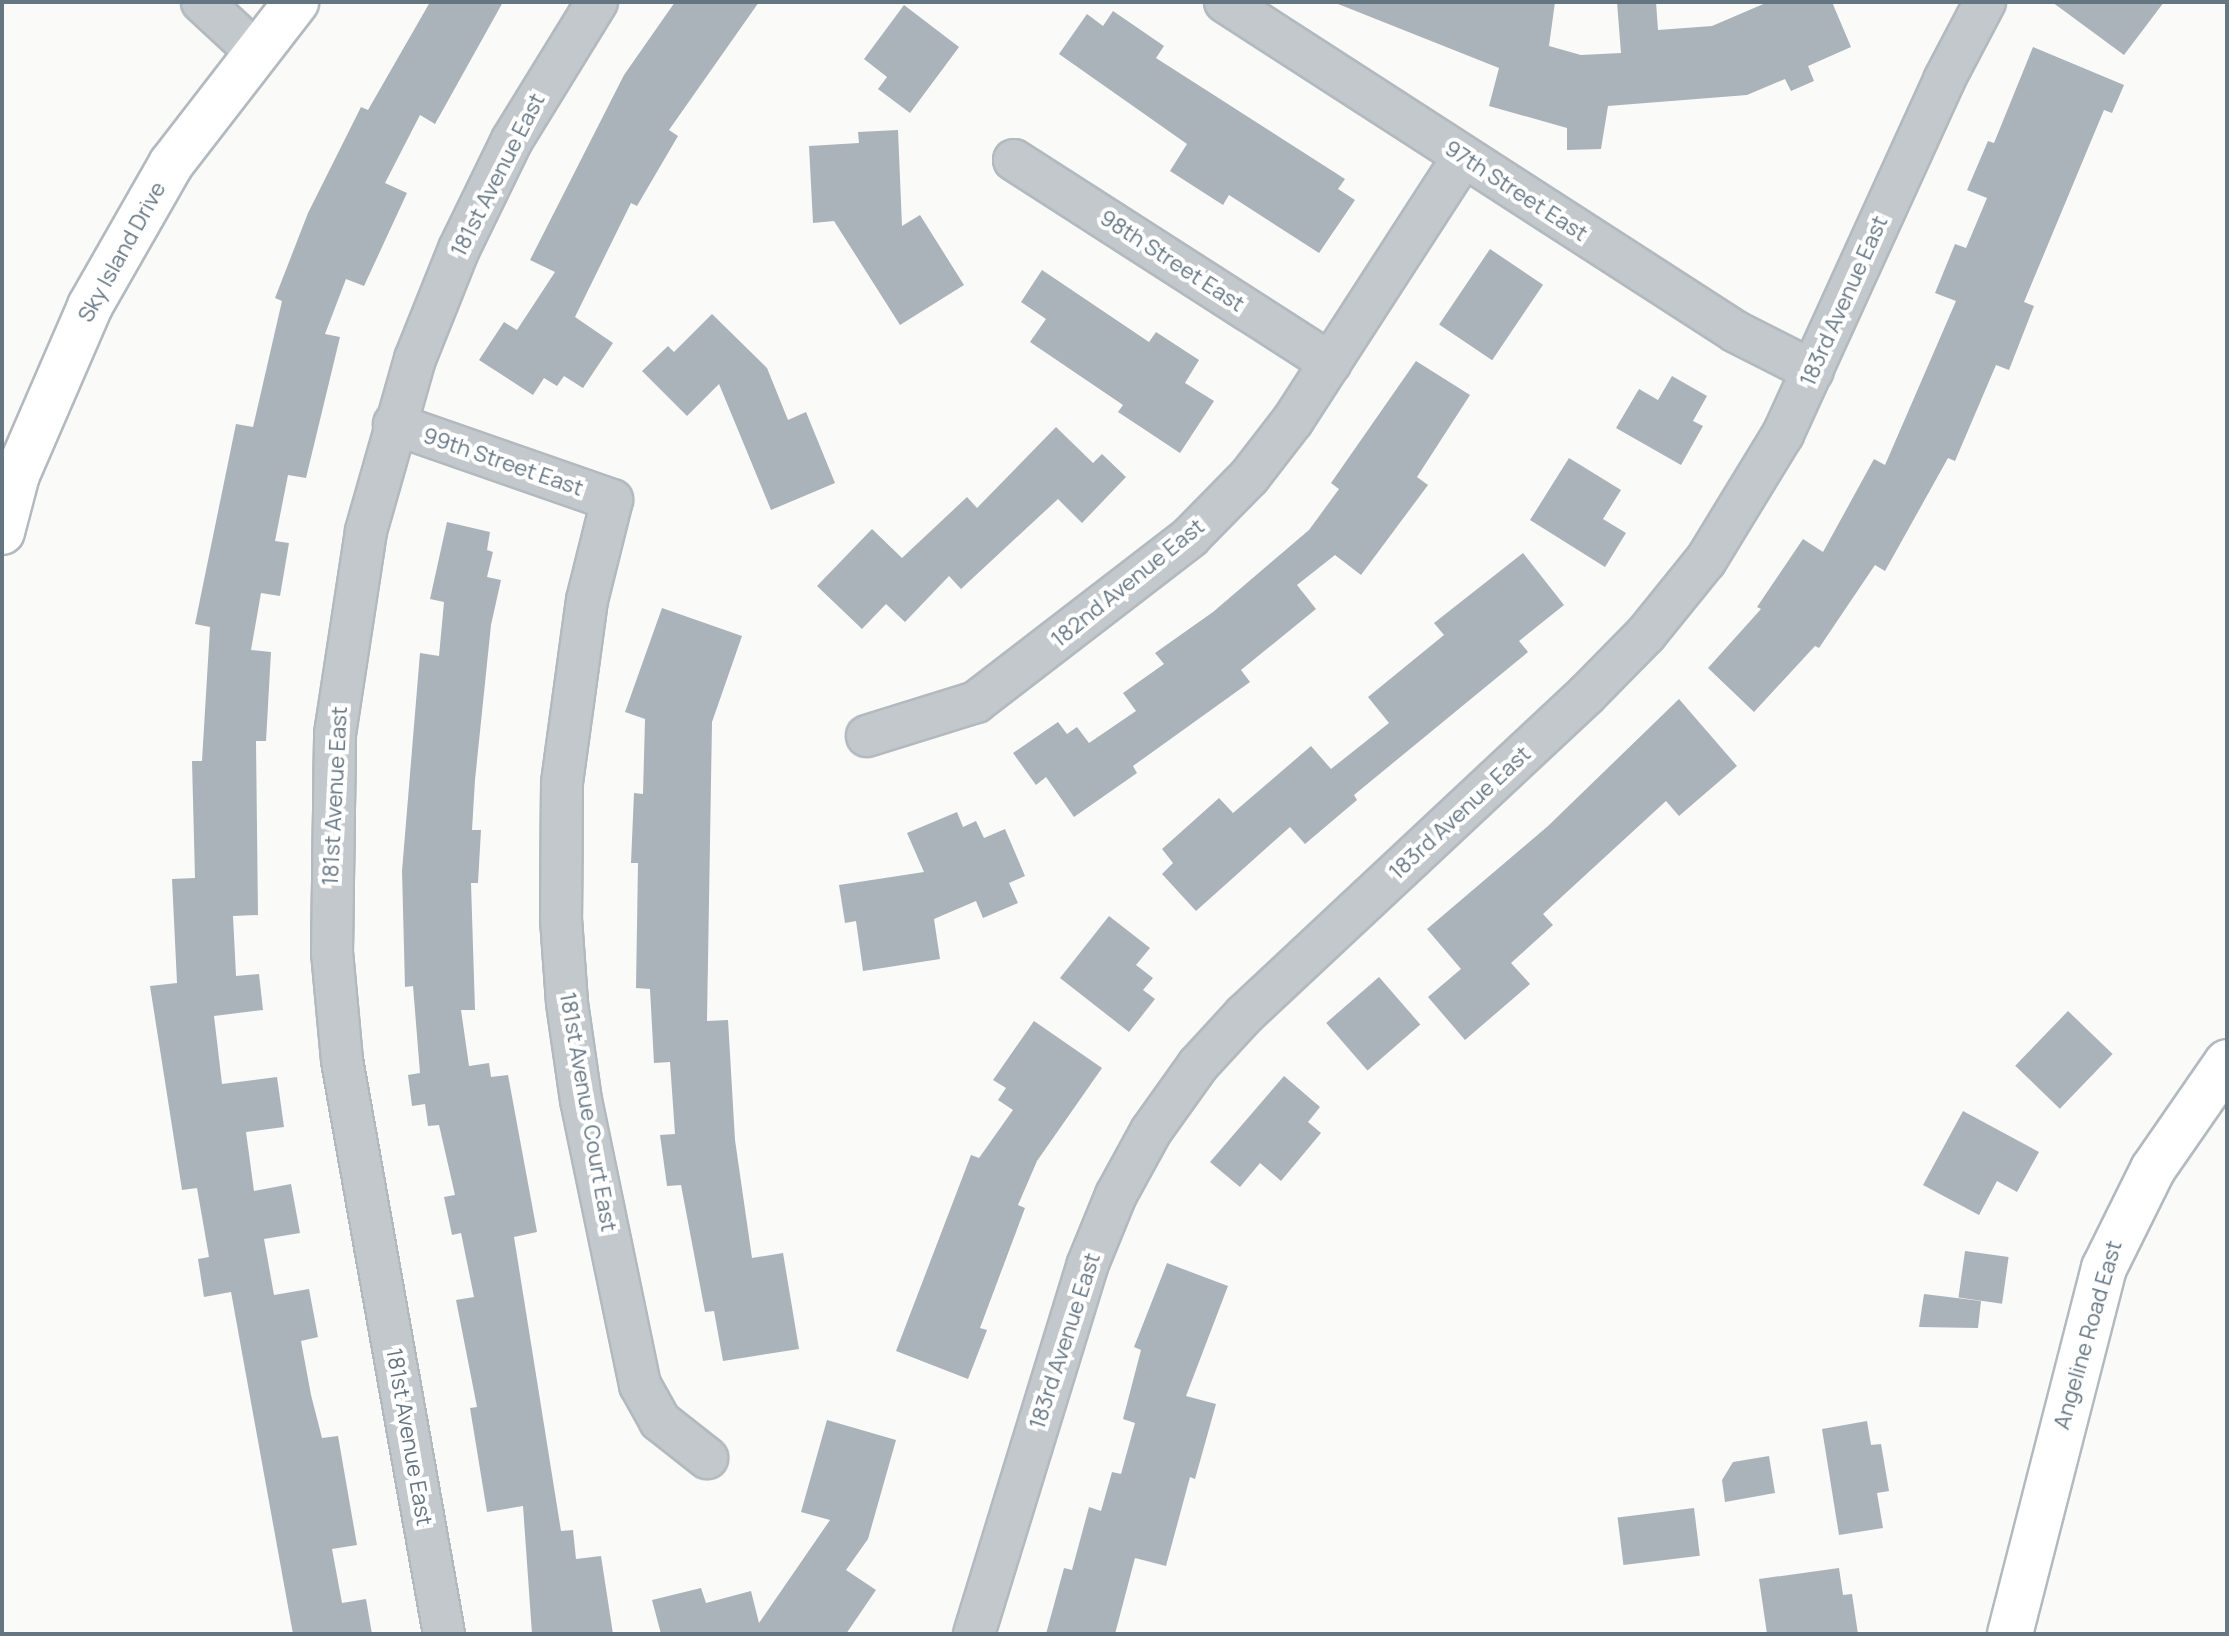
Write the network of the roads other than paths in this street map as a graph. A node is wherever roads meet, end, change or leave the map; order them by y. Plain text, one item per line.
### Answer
1 (202, 2) edge
2 (296, 2) edge
3 (597, 2) edge
4 (1225, 2) edge
5 (1985, 2) edge
6 (257, 53) junction
7 (1463, 157) junction
8 (1014, 160) dead end
9 (1330, 363) junction
10 (1813, 371) junction
11 (394, 424) junction
12 (612, 500) joint
13 (2, 532) edge
14 (867, 736) dead end
15 (2227, 1062) edge
16 (707, 1458) dead end
17 (444, 1634) edge
18 (974, 1634) edge
19 (2010, 1634) edge

1 - 6 street
2 - 6 street, Sky Island Drive
3 - 11 street, 181st Avenue East
4 - 7 street, 97th Street East
5 - 10 street, 183rd Avenue East
6 - 13 street, Sky Island Drive
7 - 9 street, 182nd Avenue East
7 - 10 street, 97th Street East
8 - 9 street, 98th Street East
9 - 14 street, 182nd Avenue East
10 - 18 street, 183rd Avenue East
11 - 12 street, 99th Street East
11 - 17 street, 181st Avenue East
12 - 16 street, 181st Avenue Court East
15 - 19 street, Angeline Road East

